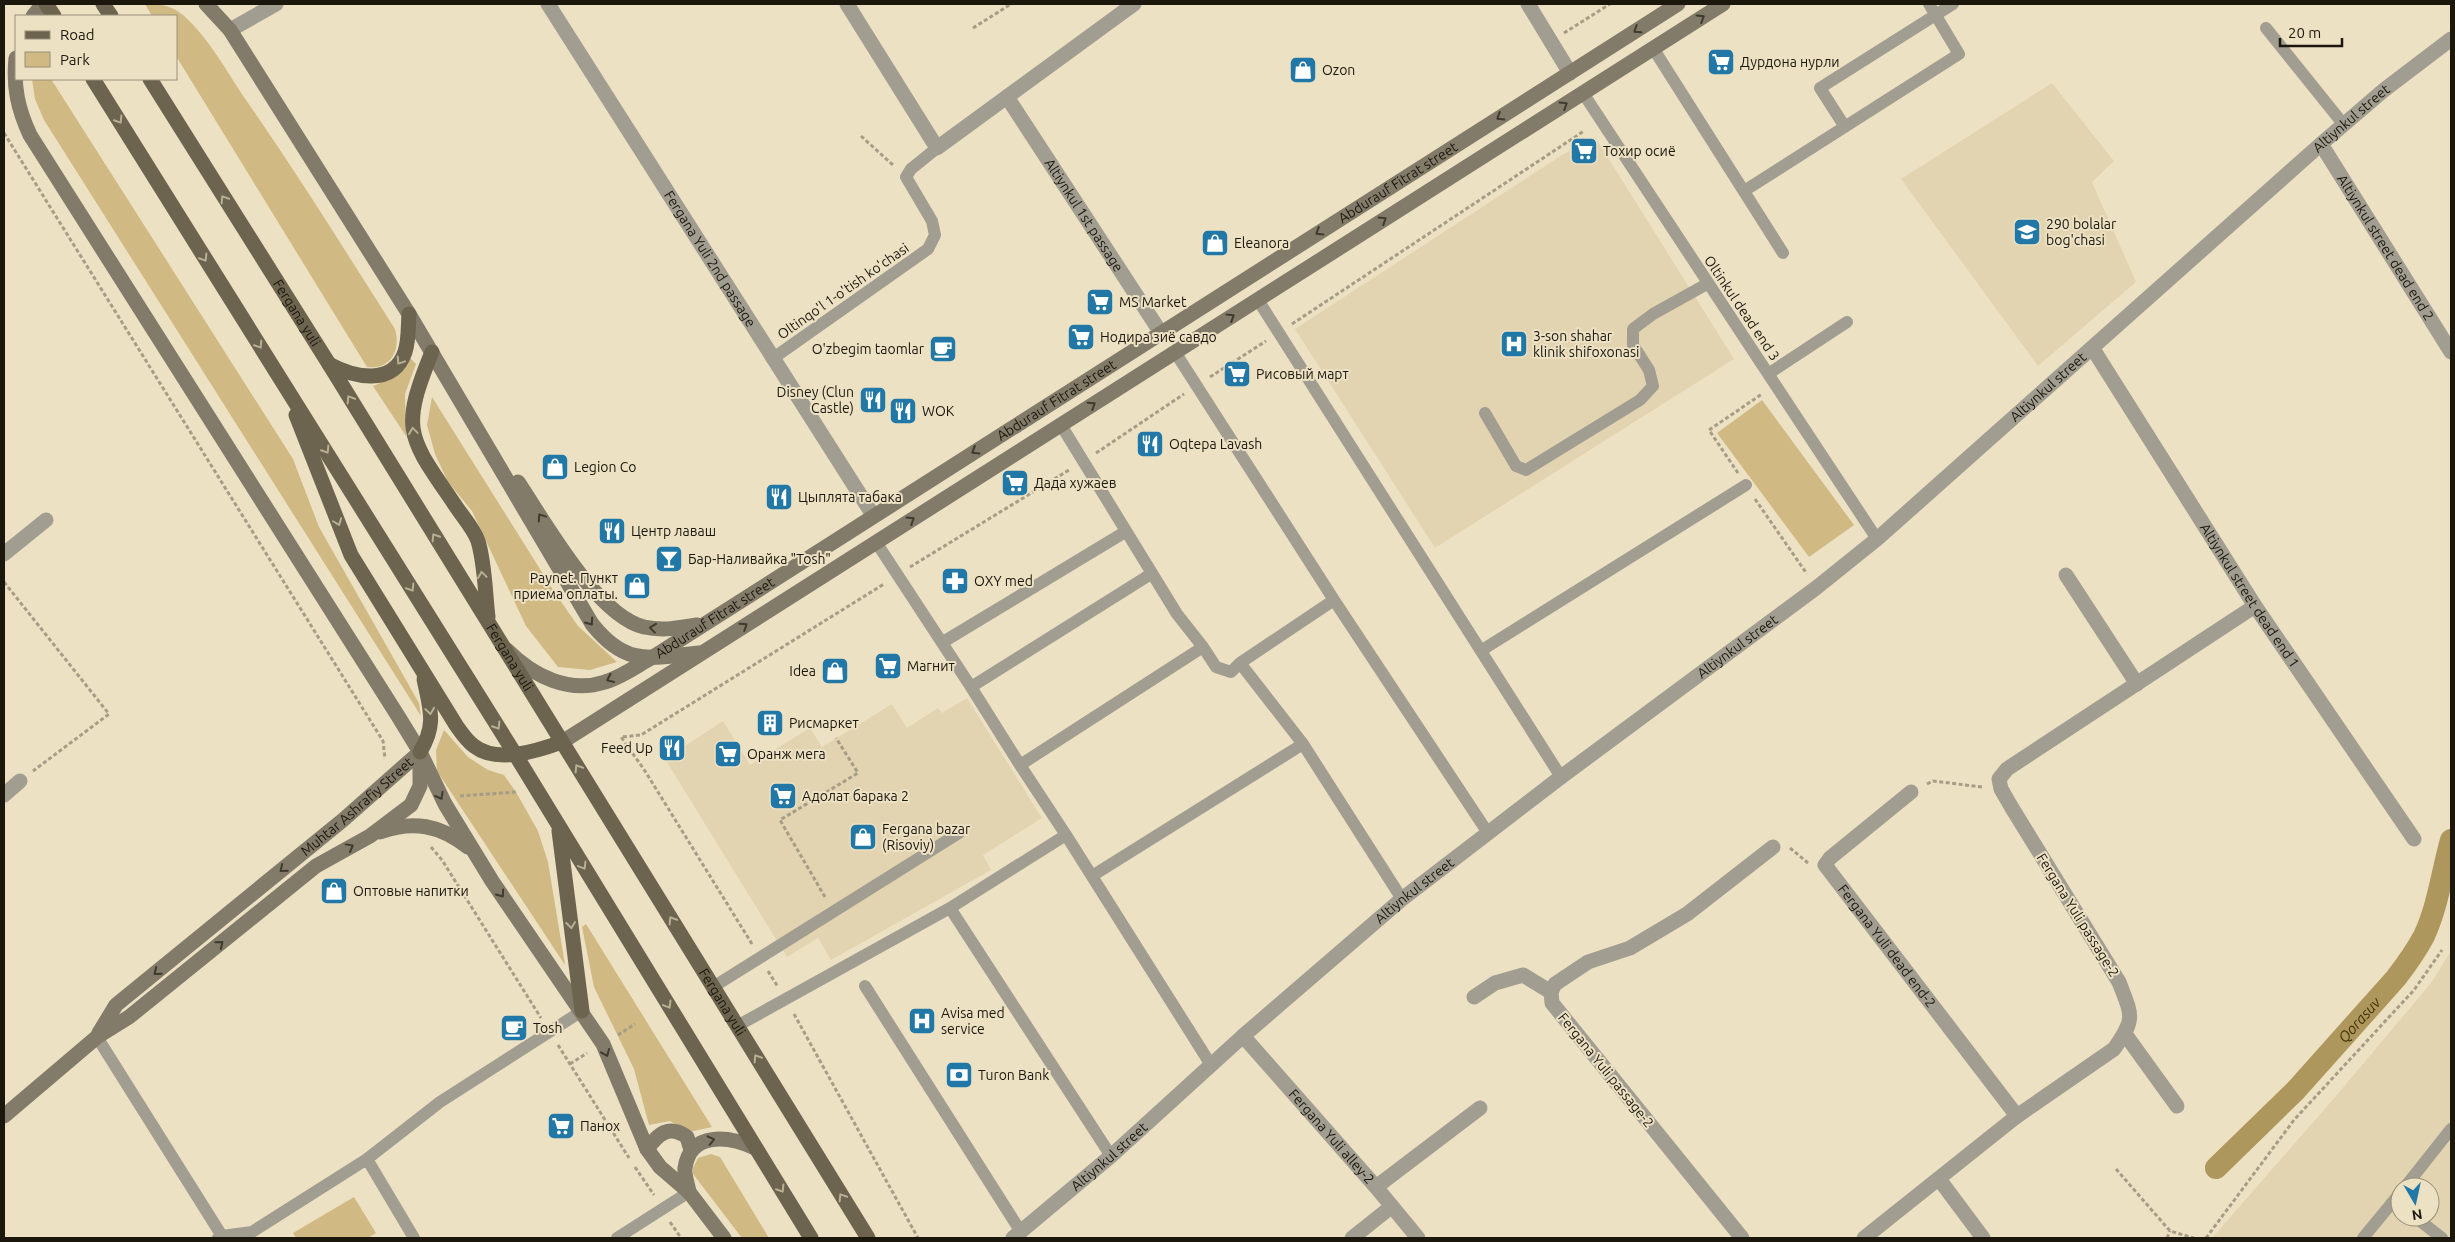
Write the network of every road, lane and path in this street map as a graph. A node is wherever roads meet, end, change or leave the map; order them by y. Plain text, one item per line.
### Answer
1 (45, 4) edge
2 (103, 4) edge
3 (206, 4) edge
4 (276, 4) edge
5 (548, 4) edge
6 (847, 4) edge
7 (1011, 4) edge
8 (1134, 4) edge
9 (1528, 4) edge
10 (1610, 4) edge
11 (1678, 4) edge
12 (1723, 4) edge
13 (1953, 4) edge
14 (1932, 9) edge
15 (34, 15) edge
16 (53, 15) edge
17 (110, 15) edge
18 (972, 28) dead end
19 (2266, 28) dead end
20 (230, 30) junction
21 (1562, 34) dead end
22 (2451, 39) edge
23 (1653, 48) junction
24 (1570, 72) junction
25 (15, 80) edge
26 (94, 80) edge
27 (151, 80) edge
28 (1583, 93) junction
29 (1007, 97) junction
30 (2344, 125) junction
31 (1845, 127) junction
32 (4, 133) edge
33 (860, 136) dead end
34 (2321, 144) junction
35 (937, 148) junction
36 (906, 177) junction
37 (1744, 191) junction
38 (1783, 253) dead end
39 (1707, 284) junction
40 (1258, 300) junction
41 (409, 314) junction
42 (1847, 322) dead end
43 (1161, 333) junction
44 (2093, 349) junction
45 (432, 352) junction
46 (1175, 352) junction
47 (2451, 352) edge
48 (772, 359) junction
49 (329, 364) junction
50 (1768, 374) junction
51 (281, 379) junction
52 (451, 383) junction
53 (1485, 413) dead end
54 (1061, 425) junction
55 (1746, 485) dead end
56 (874, 515) junction
57 (46, 520) dead end
58 (1124, 532) junction
59 (881, 538) junction
60 (1877, 539) junction
61 (4, 554) edge
62 (1151, 574) junction
63 (2066, 575) dead end
64 (4, 582) edge
65 (1334, 600) junction
66 (2255, 606) junction
67 (489, 623) junction
68 (701, 625) junction
69 (943, 642) junction
70 (503, 646) junction
71 (1203, 647) junction
72 (1482, 650) junction
73 (703, 652) junction
74 (653, 657) junction
75 (1240, 664) junction
76 (421, 668) junction
77 (2137, 684) junction
78 (971, 687) junction
79 (836, 738) dead end
80 (562, 742) junction
81 (1303, 744) junction
82 (420, 752) junction
83 (515, 754) junction
84 (1020, 765) junction
85 (645, 771) dead end
86 (1561, 777) junction
87 (20, 781) joint
88 (388, 782) junction
89 (2001, 789) junction
90 (516, 792) dead end
91 (1911, 792) joint
92 (4, 795) edge
93 (456, 796) dead end
94 (558, 825) junction
95 (958, 833) dead end
96 (1488, 833) junction
97 (1066, 835) junction
98 (370, 836) junction
99 (2414, 839) dead end
100 (1772, 847) joint
101 (474, 853) junction
102 (1826, 865) junction
103 (1092, 876) junction
104 (1402, 899) junction
105 (950, 908) junction
106 (833, 912) junction
107 (2442, 950) dead end
108 (760, 957) junction
109 (865, 986) dead end
110 (713, 987) junction
111 (1551, 992) junction
112 (1474, 996) dead end
113 (786, 999) junction
114 (582, 1011) junction
115 (635, 1024) dead end
116 (737, 1026) junction
117 (2125, 1034) junction
118 (618, 1035) dead end
119 (1243, 1036) junction
120 (98, 1037) junction
121 (587, 1053) dead end
122 (570, 1064) dead end
123 (1211, 1065) junction
124 (2178, 1106) dead end
125 (1480, 1108) dead end
126 (4, 1116) edge
127 (2017, 1116) junction
128 (2451, 1129) edge
129 (755, 1148) junction
130 (647, 1149) junction
131 (691, 1150) junction
132 (1111, 1156) junction
133 (367, 1159) junction
134 (2116, 1169) dead end
135 (2413, 1177) edge
136 (1938, 1179) junction
137 (1376, 1187) junction
138 (689, 1192) junction
139 (1391, 1207) junction
140 (2390, 1209) edge
141 (2428, 1227) edge
142 (2170, 1231) junction
143 (255, 1235) edge
144 (1017, 1235) edge
145 (220, 1237) edge
146 (414, 1238) edge
147 (617, 1238) edge
148 (724, 1238) edge
149 (811, 1238) edge
150 (868, 1238) edge
151 (918, 1238) edge
152 (1352, 1238) edge
153 (1418, 1238) edge
154 (1742, 1238) edge
155 (1864, 1238) edge
156 (1983, 1238) edge
157 (2167, 1238) edge
158 (2194, 1238) edge
159 (2206, 1238) edge
160 (2363, 1238) edge
161 (2442, 1238) edge

1 - 15 main road
1 - 16 main road
2 - 17 main road
3 - 20 main road
4 - 20 street
5 - 48 street, Fergana Yuli 2nd passage
6 - 35 street
7 - 18 path
8 - 29 street
9 - 24 street
10 - 21 path
11 -> 24 main road, Abdurauf Fitrat street
23 -> 12 main road, Abdurauf Fitrat street
13 - 14 lane
14 - 31 lane
14 - 31 lane
19 - 30 lane
20 - 41 main road
22 - 30 street, Altiynkul street
23 - 28 main road, Abdurauf Fitrat street
23 - 37 lane
24 - 28 main road
24 -> 43 main road, Abdurauf Fitrat street
25 - 82 main road
26 -> 51 main road
49 -> 27 main road, Fergana yuli
28 - 39 lane, Oltinkul dead end 3
40 -> 28 main road, Abdurauf Fitrat street
29 - 35 street
29 - 43 street, Altiynkul 1st passage
30 - 34 street, Altiynkul street
31 - 37 lane
32 - 88 path
33 - 36 path
34 - 44 street, Altiynkul street
34 - 47 street, Altiynkul street dead end 2
35 - 36 lane
36 - 48 lane, Oltinqo'l 1-o'tish ko'chasi
37 - 38 lane
39 - 50 lane, Oltinkul dead end 3
39 - 53 lane
46 -> 40 main road, Abdurauf Fitrat street
40 - 72 lane
41 - 45 main road
41 -> 49 main road
42 - 50 lane
43 - 46 main road
43 -> 56 main road, Abdurauf Fitrat street
44 - 60 street, Altiynkul street
44 - 66 street, Altiynkul street dead end 1
45 - 52 main road
67 -> 45 main road
54 -> 46 main road, Abdurauf Fitrat street
46 - 65 lane
48 - 56 street, Fergana Yuli 2nd passage
67 -> 49 main road, Fergana yuli
50 - 60 lane, Oltinkul dead end 3
51 -> 76 main road
51 -> 83 main road
68 -> 52 main road
52 -> 74 main road
54 - 58 lane
59 -> 54 main road, Abdurauf Fitrat street
55 - 72 lane
56 - 59 main road
56 - 68 main road, Abdurauf Fitrat street
57 - 61 street
58 - 62 lane
58 - 69 lane
59 - 69 lane
73 -> 59 main road, Abdurauf Fitrat street
60 - 86 street, Altiynkul street
62 - 71 lane
62 - 78 lane
63 - 77 street
64 - 87 path
65 - 75 lane
65 - 96 lane
66 - 77 street
66 - 99 street, Altiynkul street dead end 1
67 - 70 main road, Fergana yuli
68 - 74 main road, Abdurauf Fitrat street
69 - 78 lane
74 -> 70 main road, Abdurauf Fitrat street
70 - 80 main road, Fergana yuli
71 - 75 lane
71 - 84 lane
72 - 86 lane
73 - 74 main road
73 - 80 main road, Abdurauf Fitrat street
75 - 81 lane
76 -> 82 main road
76 - 83 main road
77 - 89 street
78 - 84 lane
79 - 106 path
80 - 83 main road
110 -> 80 main road, Fergana yuli
81 - 103 lane
81 - 104 lane
82 - 88 main road, Muhtar Ashrafiy Street
82 - 98 main road, Muhtar Ashrafiy Street
82 -> 101 main road
83 - 94 main road
84 - 97 lane
85 - 108 path
86 - 96 street, Altiynkul street
87 - 92 street
88 -> 120 main road, Muhtar Ashrafiy Street
89 - 91 path
89 - 117 street, Fergana Yuli passage-2
90 - 93 path
91 - 102 street
94 -> 114 main road
94 -> 129 main road
95 - 106 lane
96 - 104 street, Altiynkul street
97 - 103 lane
97 - 105 lane
98 - 101 main road
120 -> 98 main road, Muhtar Ashrafiy Street
100 - 102 path
100 - 111 street
101 -> 114 main road
102 - 127 street, Fergana Yuli dead end-2
103 - 123 lane
104 - 119 street, Altiynkul street
105 - 113 lane
105 - 132 lane
106 - 108 lane
107 - 159 path
108 - 110 lane
108 - 113 path
109 - 144 lane
110 - 116 main road, Fergana yuli
111 - 112 street
111 - 154 street, Fergana Yuli passage-2
113 - 116 lane
113 - 151 path
114 -> 130 main road
114 - 133 lane
115 - 118 path
150 -> 116 main road, Fergana yuli
117 - 124 street
117 - 127 street
119 - 123 street, Altiynkul street
119 - 137 street, Fergana Yuli alley-2
120 - 126 main road
120 - 145 lane
121 - 122 path
123 - 132 street, Altiynkul street
125 - 137 street
127 - 136 street
128 - 135 lane
131 -> 129 main road
129 -> 149 main road
130 - 131 main road
130 - 138 main road
131 - 138 main road
132 - 144 street, Altiynkul street
133 - 143 lane
133 - 146 lane
134 - 142 path
136 - 155 street
136 - 156 street
137 - 139 street, Fergana Yuli alley-2
138 - 147 lane
138 - 148 main road
139 - 152 street
139 - 153 street, Fergana Yuli alley-2
140 - 160 lane
141 - 161 lane
142 - 157 path
142 - 158 path
143 - 145 lane

